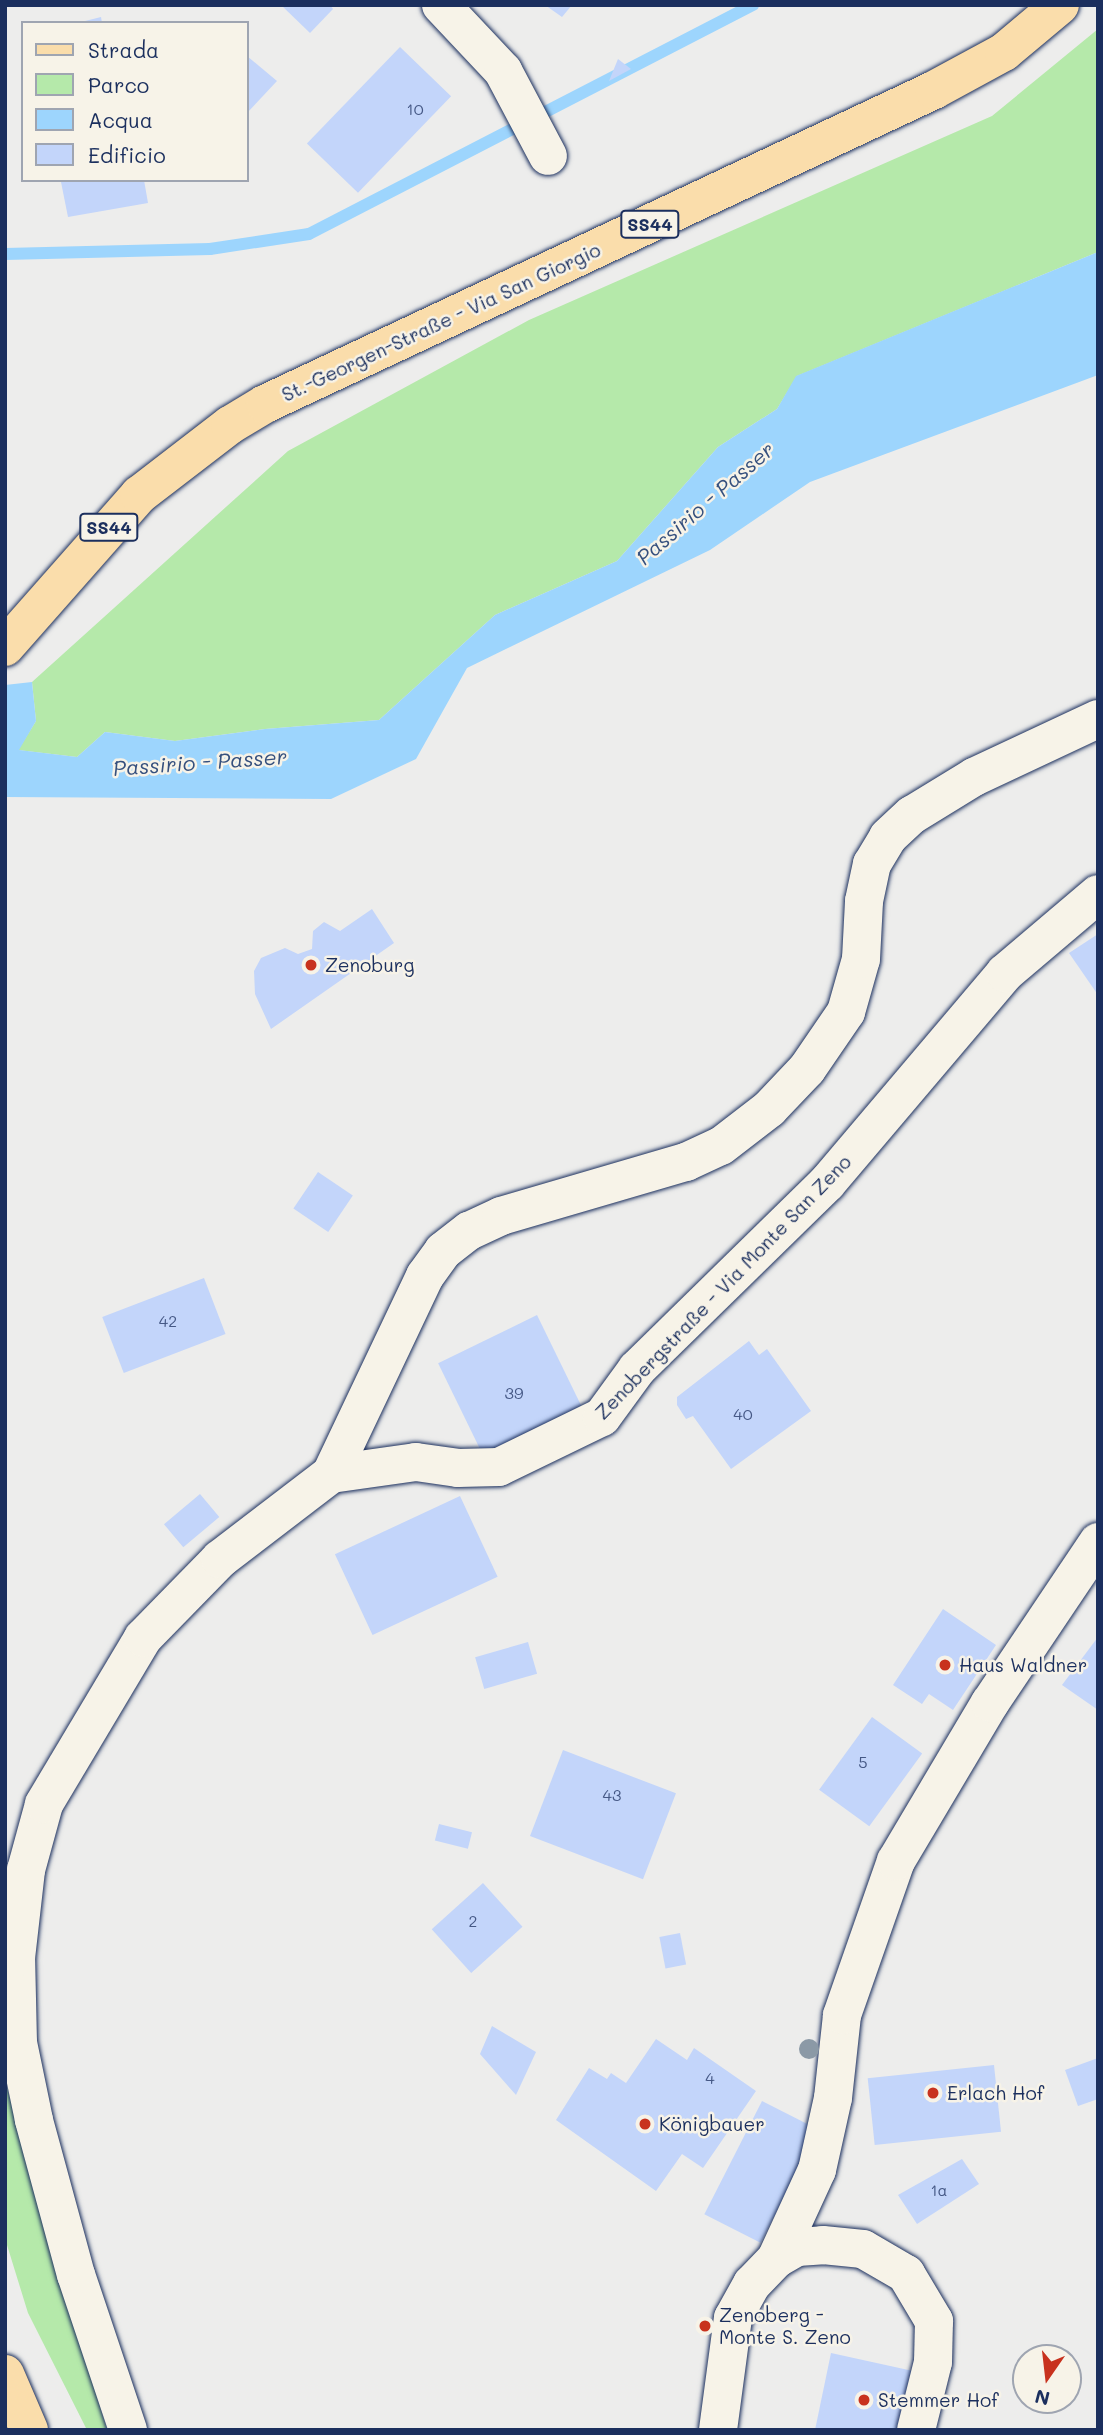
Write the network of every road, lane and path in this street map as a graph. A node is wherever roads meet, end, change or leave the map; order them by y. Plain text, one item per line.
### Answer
1 (441, 5) edge
2 (1060, 5) edge
3 (548, 156) dead end
4 (5, 647) edge
5 (1098, 719) edge
6 (1098, 894) edge
7 (331, 1474) junction
8 (1098, 1542) edge
9 (776, 2259) junction
10 (5, 2374) edge
11 (20, 2424) edge
12 (128, 2430) edge
13 (718, 2430) edge
14 (916, 2430) edge

1 - 3 street
2 - 4 main road, St.-Georgen-Straße - Via San Giorgio / SS44
5 - 7 street, Zenobergstraße - Via Monte San Zeno
6 - 7 street, Zenobergstraße - Via Monte San Zeno
7 - 12 street, Zenobergstraße - Via Monte San Zeno
8 - 9 street
9 - 13 street
9 - 14 street
10 - 11 main road

